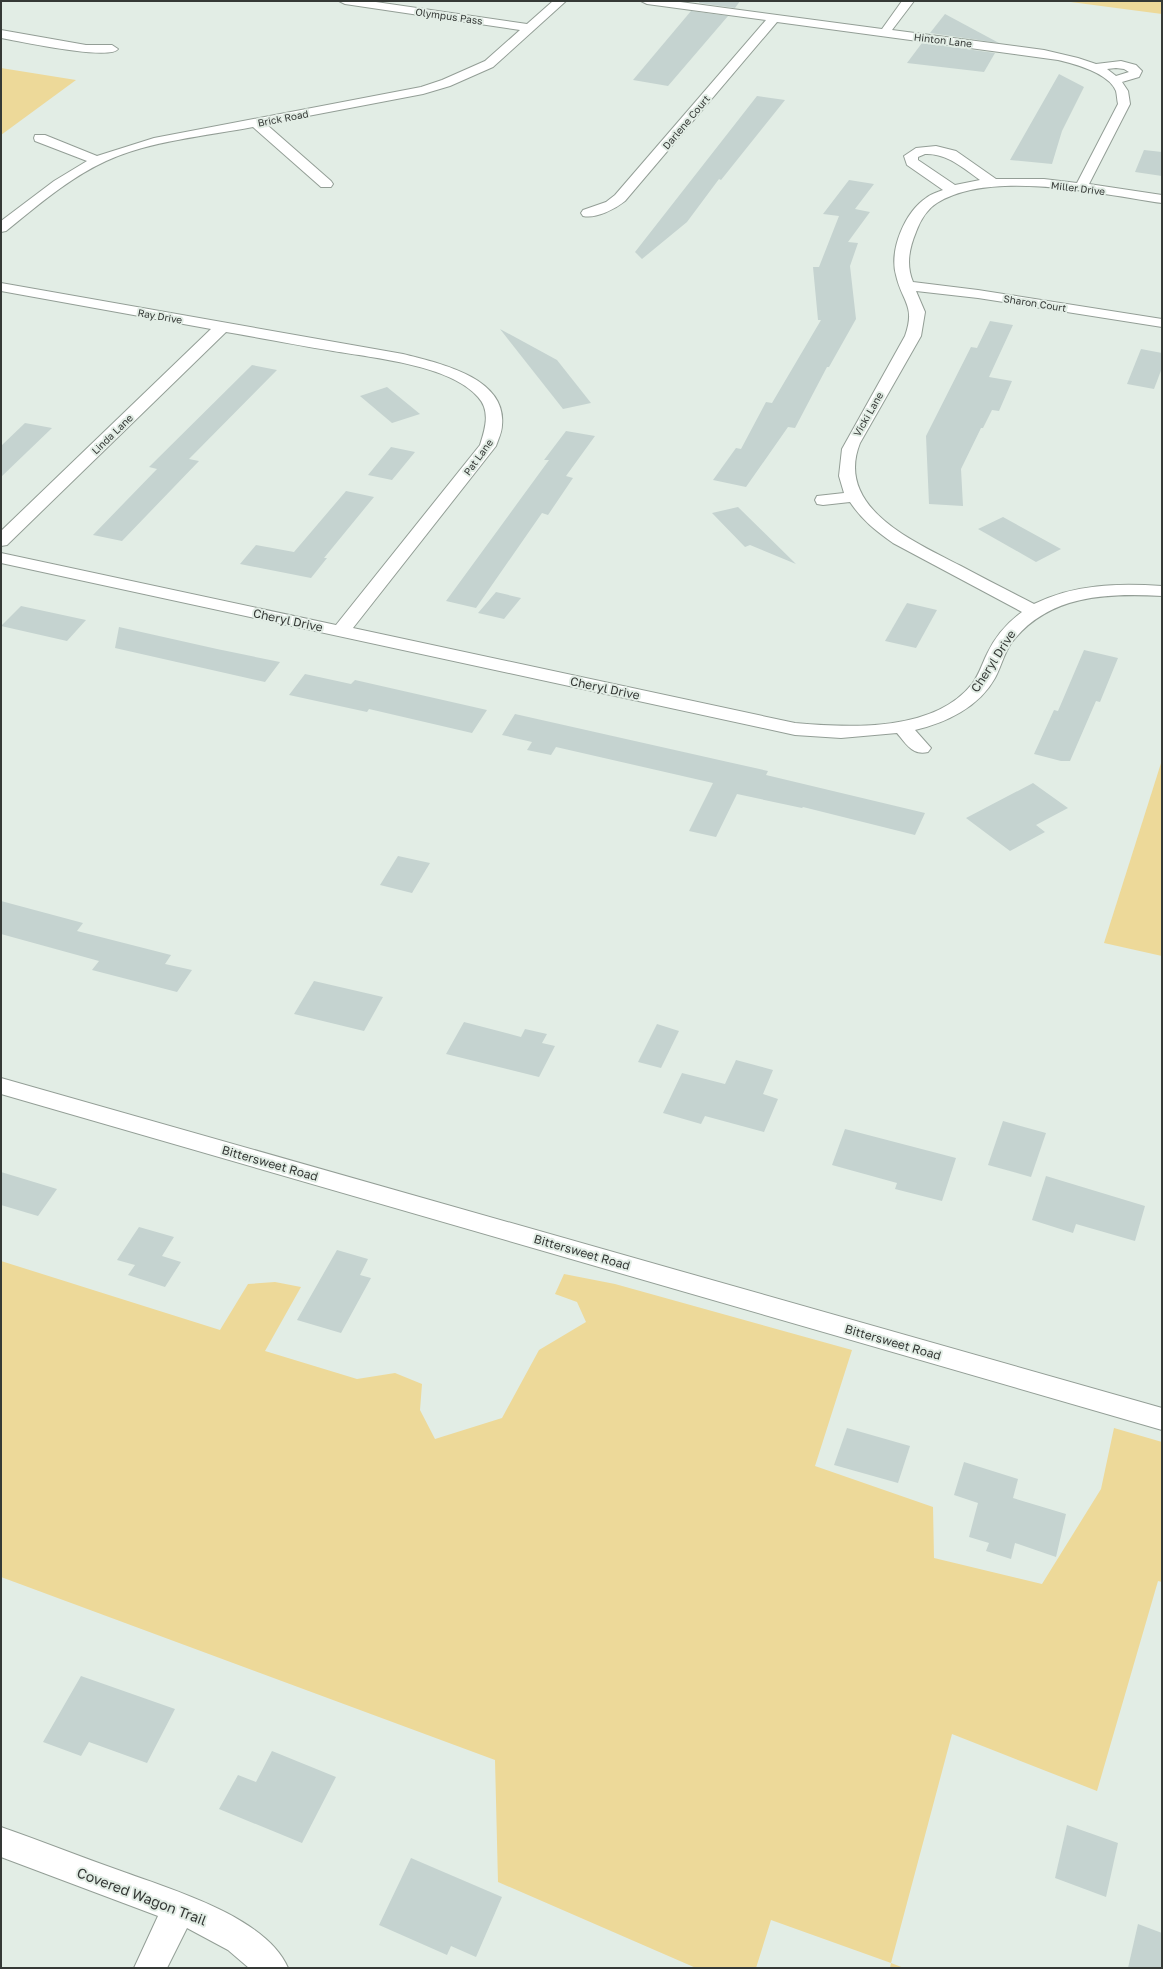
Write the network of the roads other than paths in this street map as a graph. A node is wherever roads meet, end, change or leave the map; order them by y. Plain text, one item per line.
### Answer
1 (345, 1) edge
2 (560, 1) edge
3 (647, 1) edge
4 (908, 1) edge
5 (774, 18) junction
6 (530, 28) junction
7 (885, 32) junction
8 (1, 34) edge
9 (112, 49) dead end
10 (1094, 68) junction
11 (1114, 80) junction
12 (257, 123) junction
13 (40, 138) dead end
14 (96, 160) junction
15 (993, 183) junction
16 (326, 184) dead end
17 (1081, 187) junction
18 (954, 191) junction
19 (1162, 199) edge
20 (588, 213) dead end
21 (1, 228) edge
22 (907, 286) junction
23 (1, 287) edge
24 (1162, 323) edge
25 (222, 327) junction
26 (320, 344) joint
27 (855, 497) junction
28 (823, 500) dead end
29 (1, 541) edge
30 (1, 558) edge
31 (1162, 591) edge
32 (1033, 610) junction
33 (341, 631) junction
34 (902, 727) junction
35 (920, 748) dead end
36 (1, 1086) edge
37 (1162, 1419) edge
38 (1, 1842) edge
39 (179, 1909) junction
40 (150, 1968) edge
41 (272, 1968) edge

1 - 6 street, Olympus Pass
2 - 6 street, Brick Road
3 - 5 street, Hinton Lane
4 - 7 street
5 - 7 street, Hinton Lane
5 - 20 street, Darlene Court
6 - 12 street, Brick Road
7 - 10 street, Hinton Lane
8 - 9 street
10 - 11 street, Hinton Lane
10 - 11 street
11 - 17 street
12 - 14 street, Brick Road
12 - 16 street
13 - 14 street
14 - 21 street, Brick Road
15 - 17 street, Miller Drive
15 - 18 street, Vicki Lane
15 - 18 street
17 - 19 street, Miller Drive
18 - 22 street, Vicki Lane
22 - 24 street, Sharon Court
22 - 27 street, Vicki Lane
23 - 25 street, Ray Drive
25 - 26 street, Ray Drive
25 - 29 street, Linda Lane
26 - 33 street, Pat Lane
27 - 28 street
27 - 32 street, Vicki Lane
30 - 33 street, Cheryl Drive
31 - 32 street, Cheryl Drive
32 - 34 street, Cheryl Drive
33 - 34 street, Cheryl Drive
34 - 35 street
36 - 37 street, Bittersweet Road
38 - 39 street, Covered Wagon Trail
39 - 40 street
39 - 41 street, Covered Wagon Trail

